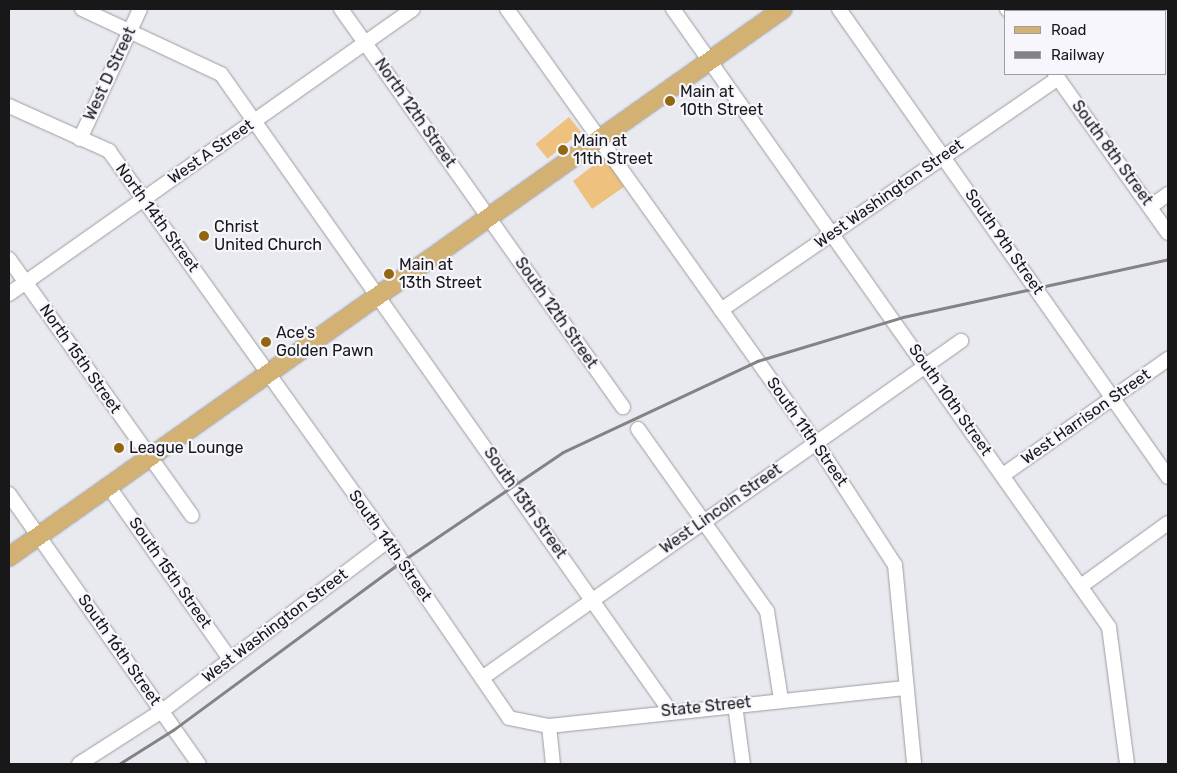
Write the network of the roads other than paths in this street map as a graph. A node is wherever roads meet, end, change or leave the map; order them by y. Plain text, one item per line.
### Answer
1 (82, 9) edge
2 (140, 9) edge
3 (341, 9) edge
4 (414, 9) edge
5 (506, 9) edge
6 (673, 9) edge
7 (783, 9) edge
8 (839, 9) edge
9 (130, 31) junction
10 (366, 43) junction
11 (709, 61) junction
12 (1056, 76) edge
13 (9, 106) edge
14 (255, 121) junction
15 (80, 138) junction
16 (597, 140) junction
17 (944, 156) junction
18 (1168, 194) edge
19 (144, 199) junction
20 (1150, 207) junction
21 (489, 218) junction
22 (1168, 232) edge
23 (832, 234) junction
24 (9, 259) edge
25 (25, 283) junction
26 (9, 294) edge
27 (380, 297) junction
28 (721, 310) junction
29 (961, 341) dead end
30 (1168, 359) edge
31 (925, 365) junction
32 (269, 375) junction
33 (1113, 398) junction
34 (623, 408) dead end
35 (638, 429) dead end
36 (816, 443) junction
37 (151, 459) junction
38 (1003, 475) junction
39 (1168, 477) edge
40 (109, 487) junction
41 (9, 494) edge
42 (192, 516) dead end
43 (704, 521) junction
44 (1168, 523) edge
45 (39, 536) junction
46 (388, 541) junction
47 (9, 557) edge
48 (1080, 586) junction
49 (593, 600) junction
50 (230, 659) junction
51 (482, 678) junction
52 (906, 688) junction
53 (781, 699) junction
54 (735, 705) junction
55 (162, 711) junction
56 (670, 711) junction
57 (509, 718) joint
58 (549, 726) junction
59 (79, 764) edge
60 (199, 764) edge
61 (553, 764) edge
62 (743, 764) edge
63 (914, 764) edge
64 (1127, 764) edge

1 - 9 street, South 13th Street
2 - 9 street, West D Street
3 - 10 street, North 12th Street
4 - 10 street, West A Street
5 - 16 street, South 11th Street
6 - 11 street, South 10th Street
7 - 11 main road
8 - 17 street, South 9th Street
9 - 14 street, South 13th Street
9 - 15 street, West D Street
10 - 14 street, West A Street
10 - 21 street, North 12th Street
11 - 16 main road
11 - 23 street, South 10th Street
12 - 17 street, West Washington Street
12 - 20 street, South 8th Street
13 - 15 street, North 14th Street
14 - 19 street, West A Street
14 - 27 street, South 13th Street
15 - 19 street, North 14th Street
16 - 21 main road
16 - 28 street, South 11th Street
17 - 23 street, West Washington Street
17 - 33 street, South 9th Street
18 - 20 street
19 - 25 street, West A Street
19 - 32 street, North 14th Street
20 - 22 street, South 8th Street
21 - 27 main road
21 - 34 street, South 12th Street
23 - 28 street, West Washington Street
23 - 31 street, South 10th Street
24 - 25 street, North 15th Street
25 - 26 street, West A Street
25 - 37 street, North 15th Street
27 - 32 main road
27 - 49 street, South 13th Street
28 - 36 street, South 11th Street
29 - 31 street, West Lincoln Street
30 - 33 street, West Harrison Street
31 - 36 street, West Lincoln Street
31 - 38 street, South 10th Street
32 - 37 main road
32 - 46 street, South 14th Street
33 - 38 street, West Harrison Street
33 - 39 street, South 9th Street
35 - 43 street
36 - 43 street, West Lincoln Street
36 - 52 street, South 11th Street
37 - 40 main road
37 - 42 street, North 15th Street
38 - 48 street, South 10th Street
40 - 45 main road
40 - 50 street, South 15th Street
41 - 45 street, South 16th Street
43 - 49 street, West Lincoln Street
43 - 53 street
44 - 48 street
45 - 47 main road
45 - 55 street, South 16th Street
46 - 50 street, West Washington Street
46 - 51 street, South 14th Street
48 - 64 street, South 10th Street
49 - 51 street, West Lincoln Street
49 - 56 street, South 13th Street
50 - 55 street, West Washington Street
51 - 57 street, South 14th Street
52 - 53 street, State Street
52 - 63 street, South 11th Street
53 - 54 street, State Street
54 - 56 street, State Street
54 - 62 street
55 - 59 street, West Washington Street
55 - 60 street, South 16th Street
56 - 58 street, State Street
57 - 58 street, State Street
58 - 61 street

